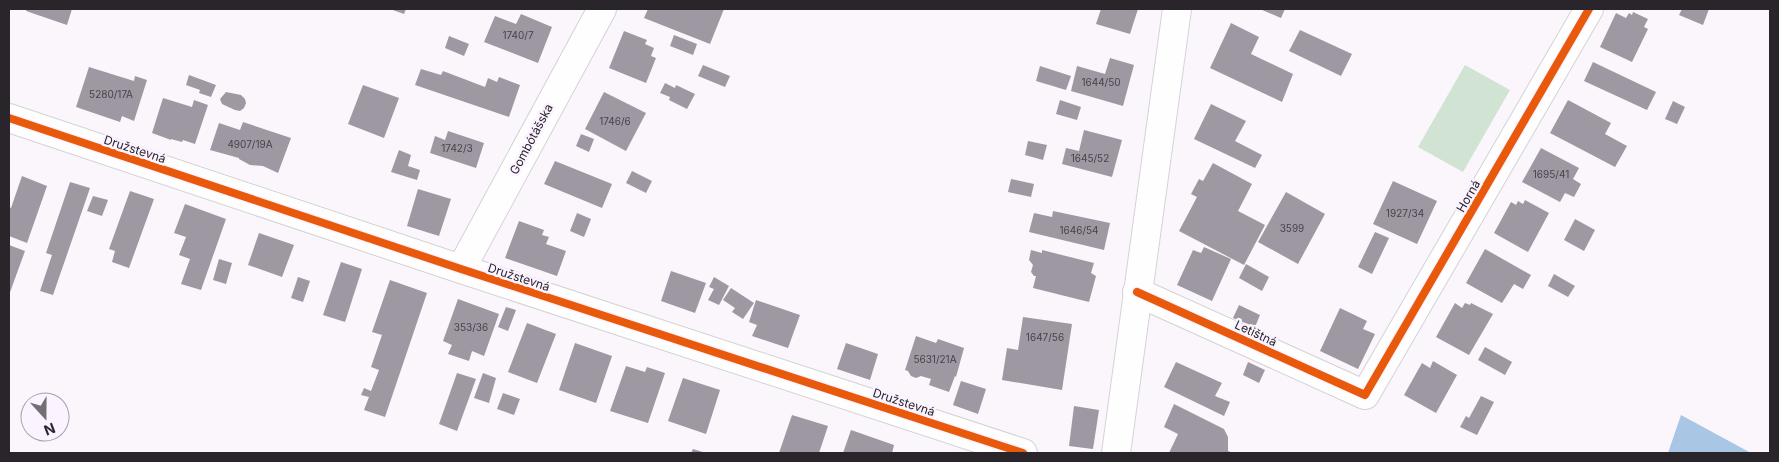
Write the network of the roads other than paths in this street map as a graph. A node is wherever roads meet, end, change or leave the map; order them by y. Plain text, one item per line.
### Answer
1 (602, 9) edge
2 (1177, 9) edge
3 (1589, 9) edge
4 (9, 118) edge
5 (461, 269) junction
6 (1137, 292) junction
7 (1365, 396) joint
8 (1023, 453) edge
9 (1116, 453) edge

1 - 5 street, Gombótášska
2 - 6 street
3 - 7 street, Horná
4 - 5 street, Družstevná
5 - 8 street, Družstevná
6 - 7 street, Letištná
6 - 9 street

